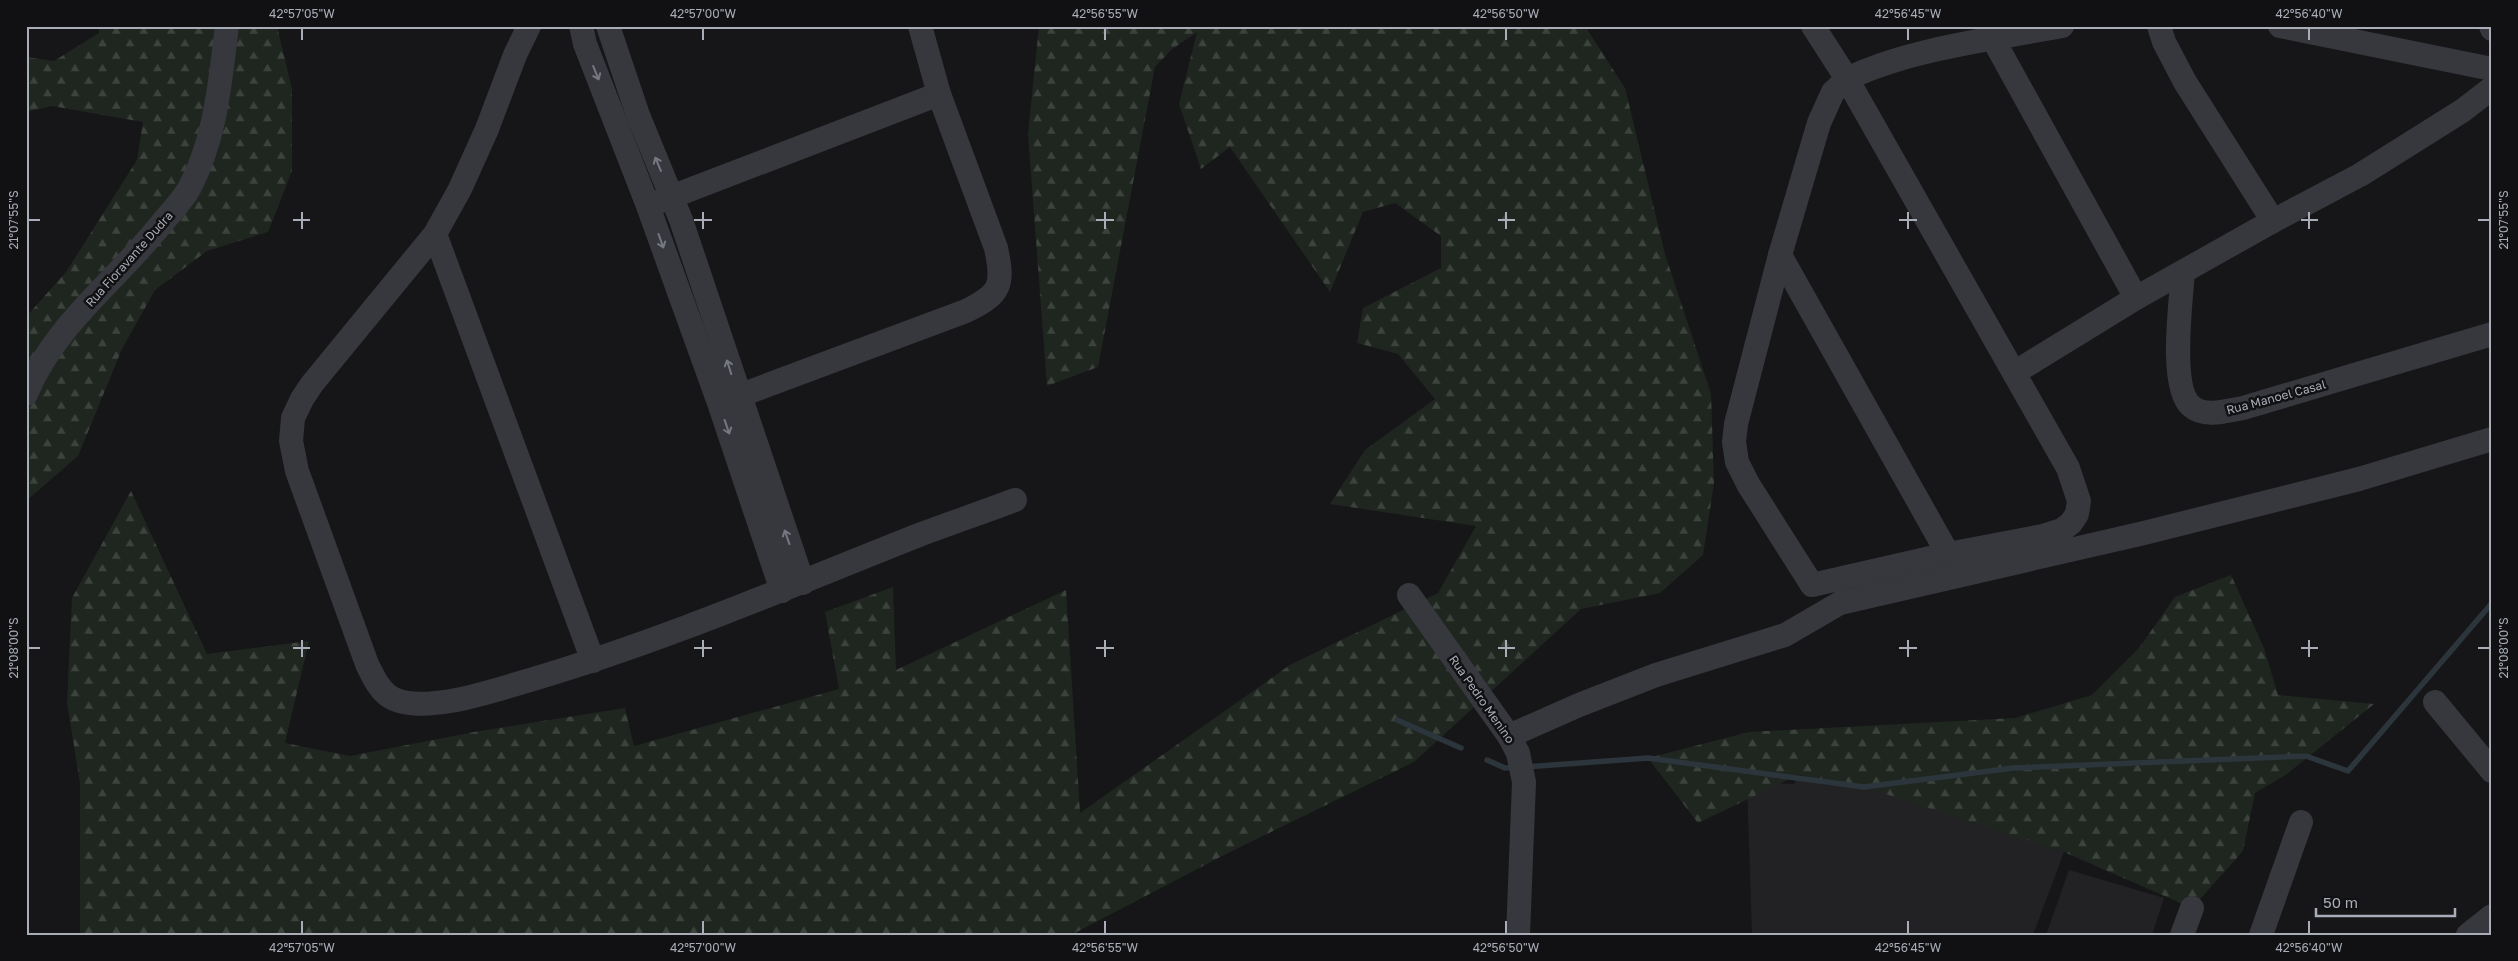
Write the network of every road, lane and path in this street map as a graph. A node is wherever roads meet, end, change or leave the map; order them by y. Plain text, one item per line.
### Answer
1 (227, 26) edge
2 (529, 26) edge
3 (581, 26) edge
4 (608, 26) edge
5 (920, 26) edge
6 (1813, 26) edge
7 (2062, 26) edge
8 (2159, 26) edge
9 (2280, 26) edge
10 (1993, 39) junction
11 (2492, 69) edge
12 (1847, 79) junction
13 (2492, 88) edge
14 (939, 94) junction
15 (672, 195) junction
16 (648, 206) junction
17 (2273, 221) junction
18 (435, 234) junction
19 (1780, 255) junction
20 (2183, 272) junction
21 (2136, 298) junction
22 (2492, 334) edge
23 (2014, 374) junction
24 (26, 394) edge
25 (729, 400) junction
26 (2492, 439) edge
27 (1015, 500) dead end
28 (1948, 554) junction
29 (1812, 584) junction
30 (793, 587) junction
31 (1409, 595) dead end
32 (1826, 610) junction
33 (593, 661) junction
34 (2435, 702) dead end
35 (1514, 744) junction
36 (2492, 771) edge
37 (2301, 822) dead end
38 (2192, 908) dead end
39 (2492, 916) edge
40 (1518, 935) edge
41 (2182, 935) edge
42 (2261, 935) edge
43 (2468, 935) edge

1 - 24 street, Rua Fioravante Dudra
2 - 18 street
3 -> 16 street
15 -> 4 street
5 - 14 street
6 - 12 street
7 - 10 street
8 - 17 street
9 - 11 street
10 - 12 street
10 - 21 street
12 - 19 street
12 - 23 street
13 - 17 street
14 - 15 street
14 - 25 street
15 - 16 street
25 -> 15 street
16 -> 25 street
17 - 20 street
18 - 33 street
18 - 33 street
19 - 28 street
19 - 29 street
20 - 21 street
20 - 22 street, Rua Manoel Casal
21 - 23 street
23 - 28 street
25 - 30 street
26 - 32 street
27 - 30 street
28 - 29 street
29 - 32 street
30 - 33 street
31 - 35 street, Rua Pedro Menino
32 - 35 street
34 - 36 street
35 - 40 street, Rua Pedro Menino
37 - 42 street
38 - 41 street
39 - 43 street

